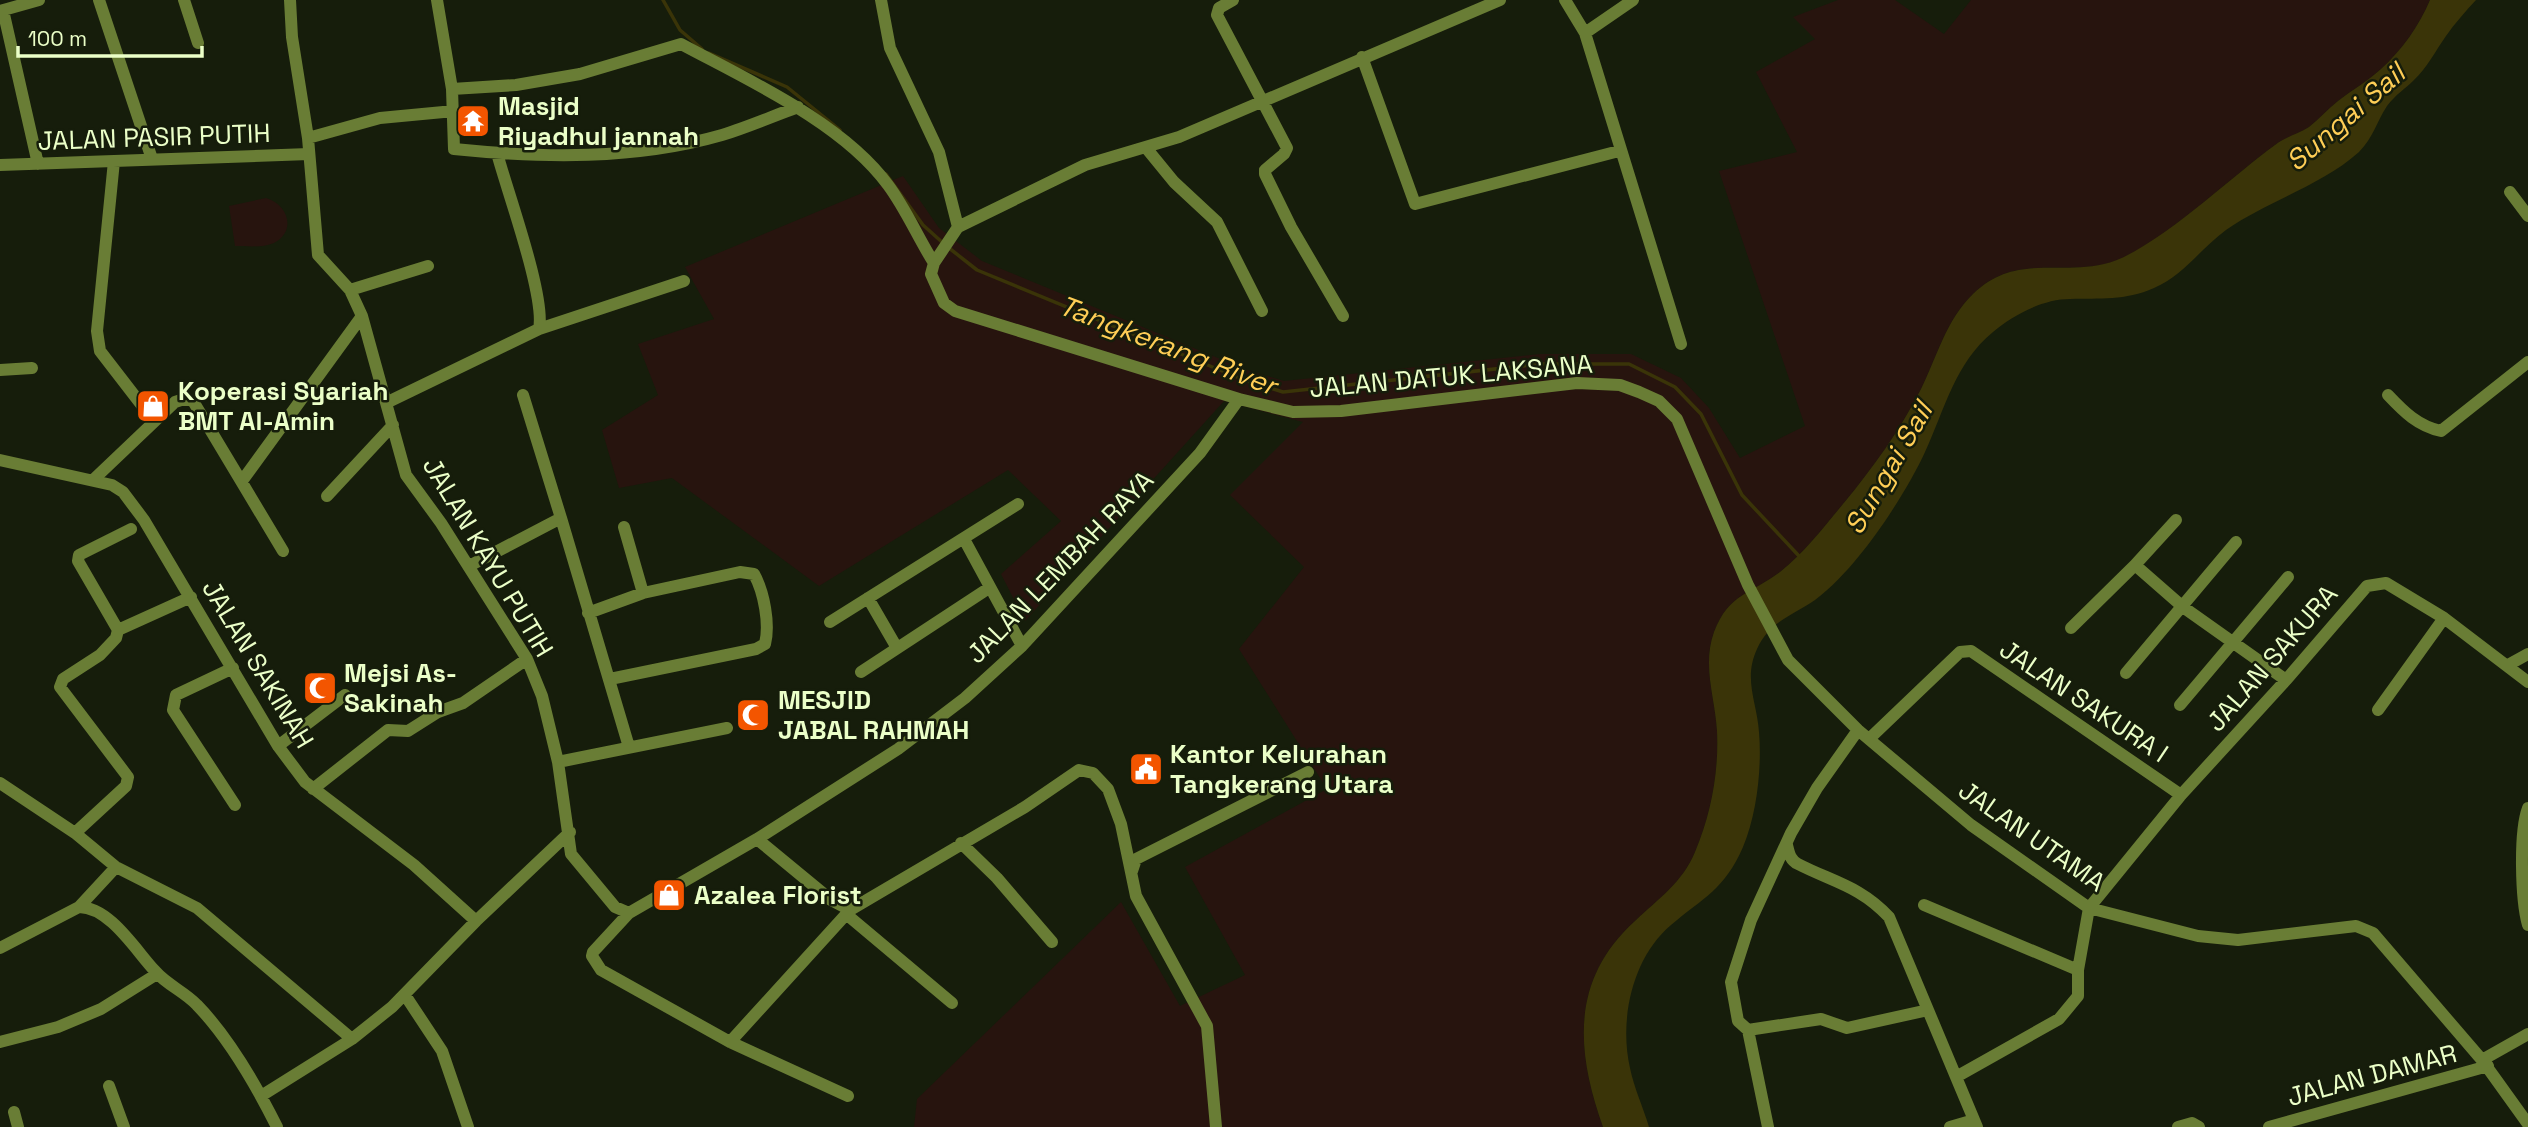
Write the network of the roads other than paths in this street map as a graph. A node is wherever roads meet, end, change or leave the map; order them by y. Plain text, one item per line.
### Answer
1 (40, 0) edge
2 (99, 0) edge
3 (184, 0) edge
4 (290, 0) edge
5 (438, 0) edge
6 (881, 0) edge
7 (1233, 0) edge
8 (1500, 0) edge
9 (1565, 0) edge
10 (1633, 0) edge
11 (1, 10) edge
12 (1585, 33) junction
13 (198, 43) dead end
14 (1362, 57) junction
15 (452, 89) junction
16 (1264, 102) junction
17 (798, 107) junction
18 (454, 111) junction
19 (308, 138) junction
20 (1147, 149) junction
21 (1619, 151) junction
22 (497, 153) junction
23 (309, 154) junction
24 (152, 159) junction
25 (114, 161) junction
26 (38, 164) junction
27 (0, 165) edge
28 (2510, 192) dead end
29 (2528, 216) edge
30 (957, 228) junction
31 (937, 258) junction
32 (428, 266) dead end
33 (684, 281) dead end
34 (350, 290) junction
35 (1262, 311) dead end
36 (362, 316) junction
37 (1343, 316) dead end
38 (540, 330) junction
39 (1681, 344) dead end
40 (2528, 362) edge
41 (32, 368) dead end
42 (0, 370) edge
43 (523, 395) dead end
44 (2388, 395) dead end
45 (1239, 399) junction
46 (388, 402) junction
47 (154, 421) junction
48 (393, 425) junction
49 (0, 460) edge
50 (93, 480) junction
51 (242, 481) junction
52 (327, 496) dead end
53 (1018, 504) dead end
54 (561, 518) junction
55 (2176, 520) dead end
56 (624, 527) dead end
57 (131, 529) dead end
58 (964, 539) junction
59 (2236, 542) dead end
60 (283, 551) dead end
61 (2134, 565) junction
62 (469, 566) junction
63 (2288, 577) dead end
64 (989, 588) junction
65 (643, 593) junction
66 (191, 597) junction
67 (868, 598) junction
68 (2183, 607) junction
69 (588, 613) junction
70 (2444, 618) junction
71 (830, 622) dead end
72 (2071, 628) dead end
73 (118, 630) junction
74 (1773, 636) joint
75 (2232, 641) junction
76 (1022, 646) junction
77 (897, 648) junction
78 (2528, 654) edge
79 (527, 659) junction
80 (2508, 666) junction
81 (233, 668) junction
82 (860, 672) dead end
83 (2126, 673) dead end
84 (610, 679) junction
85 (2286, 680) junction
86 (2528, 682) edge
87 (345, 695) dead end
88 (2180, 705) dead end
89 (2378, 710) dead end
90 (727, 728) dead end
91 (1858, 730) junction
92 (1869, 739) junction
93 (278, 746) junction
94 (629, 747) junction
95 (558, 762) junction
96 (1308, 772) dead end
97 (0, 783) edge
98 (313, 789) junction
99 (2180, 794) junction
100 (235, 805) dead end
101 (2528, 808) edge
102 (570, 832) junction
103 (75, 833) junction
104 (757, 839) junction
105 (961, 843) junction
106 (1787, 845) junction
107 (116, 867) junction
108 (1132, 875) junction
109 (1924, 905) dead end
110 (79, 906) junction
111 (2089, 908) junction
112 (848, 912) junction
113 (629, 913) junction
114 (476, 921) junction
115 (2528, 925) edge
116 (1052, 942) dead end
117 (0, 948) edge
118 (2078, 970) junction
119 (158, 974) junction
120 (405, 995) junction
121 (952, 1003) dead end
122 (1928, 1010) junction
123 (1748, 1030) junction
124 (2528, 1034) edge
125 (352, 1039) junction
126 (0, 1042) edge
127 (730, 1042) junction
128 (2485, 1063) junction
129 (1956, 1077) junction
130 (109, 1086) dead end
131 (261, 1096) junction
132 (848, 1096) dead end
133 (14, 1112) dead end
134 (1976, 1123) edge
135 (2528, 1124) edge
136 (18, 1127) edge
137 (124, 1127) edge
138 (276, 1127) edge
139 (468, 1127) edge
140 (1216, 1127) edge
141 (1768, 1127) edge
142 (1950, 1127) edge
143 (2178, 1127) edge
144 (2199, 1127) edge
145 (2269, 1127) edge

1 - 11 street
2 - 24 street
3 - 13 street
4 - 19 street, JALAN KAYU PUTIH
5 - 15 street
6 - 30 street
7 - 16 street
8 - 14 street
9 - 12 street
10 - 12 street
11 - 26 street
12 - 21 street
14 - 16 street
14 - 21 street
15 - 17 street
15 - 18 street
16 - 20 street
16 - 37 street
17 - 22 street
17 - 31 street
18 - 19 street
18 - 22 street
19 - 23 street, JALAN KAYU PUTIH
20 - 30 street
20 - 35 street
21 - 39 street
22 - 38 street
23 - 24 street, JALAN PASIR PUTIH
23 - 34 street, JALAN KAYU PUTIH
24 - 25 street, JALAN PASIR PUTIH
25 - 26 street, JALAN PASIR PUTIH
25 - 47 street
26 - 27 street, JALAN PASIR PUTIH
28 - 29 street
30 - 31 street
31 - 45 street, JALAN DATUK LAKSANA
32 - 34 street
33 - 38 street
34 - 36 street, JALAN KAYU PUTIH
36 - 46 street, JALAN KAYU PUTIH
36 - 51 street
38 - 46 street
40 - 44 street
41 - 42 street
43 - 54 street
45 - 74 street, JALAN DATUK LAKSANA
45 - 76 street, JALAN LEMBAH RAYA
46 - 48 street, JALAN KAYU PUTIH
47 - 50 street
47 - 51 street
48 - 52 street
48 - 62 street, JALAN KAYU PUTIH
49 - 50 street, JALAN SAKINAH
50 - 66 street, JALAN SAKINAH
51 - 60 street
53 - 58 street
54 - 62 street
54 - 69 street
55 - 61 street
56 - 65 street
57 - 73 street
58 - 64 street
58 - 67 street
59 - 68 street
61 - 68 street
61 - 72 street
62 - 79 street, JALAN KAYU PUTIH
63 - 75 street
64 - 76 street
64 - 77 street
65 - 69 street
65 - 84 street
66 - 73 street
66 - 81 street, JALAN SAKINAH
67 - 71 street
67 - 77 street
68 - 75 street
68 - 83 street
69 - 84 street
70 - 80 street, JALAN SAKURA
70 - 85 street, JALAN SAKURA
70 - 89 street
73 - 103 street
74 - 91 street, JALAN UTAMA
75 - 85 street
75 - 88 street
76 - 104 street, JALAN LEMBAH RAYA
77 - 82 street
78 - 80 street
79 - 95 street, JALAN KAYU PUTIH
79 - 98 street
80 - 86 street, JALAN SAKURA
81 - 93 street, JALAN SAKINAH
81 - 100 street
84 - 94 street
85 - 99 street, JALAN SAKURA
87 - 93 street
90 - 94 street
91 - 92 street, JALAN UTAMA
91 - 106 street
92 - 99 street, JALAN SAKURA I
92 - 111 street, JALAN UTAMA
93 - 98 street, JALAN SAKINAH
94 - 95 street
95 - 102 street, JALAN KAYU PUTIH
96 - 108 street
97 - 103 street
98 - 114 street, JALAN SAKINAH
99 - 111 street, JALAN SAKURA
101 - 115 street
102 - 113 street
102 - 114 street
103 - 107 street
104 - 112 street
104 - 113 street, JALAN LEMBAH RAYA
105 - 108 street
105 - 112 street
105 - 116 street
106 - 122 street
106 - 123 street
107 - 110 street
107 - 125 street
108 - 140 street
109 - 118 street
110 - 117 street
110 - 119 street
111 - 118 street
111 - 128 street, JALAN UTAMA
112 - 121 street
112 - 127 street
113 - 127 street, JALAN LEMBAH RAYA
114 - 120 street
118 - 129 street
119 - 126 street
119 - 131 street
120 - 125 street
120 - 139 street
122 - 123 street
122 - 129 street
123 - 141 street
124 - 128 street, JALAN DAMAR
125 - 131 street
127 - 132 street
128 - 135 street, JALAN UTAMA
128 - 145 street, JALAN DAMAR
129 - 134 street
130 - 137 street
131 - 138 street
133 - 136 street
134 - 142 street
143 - 144 street

